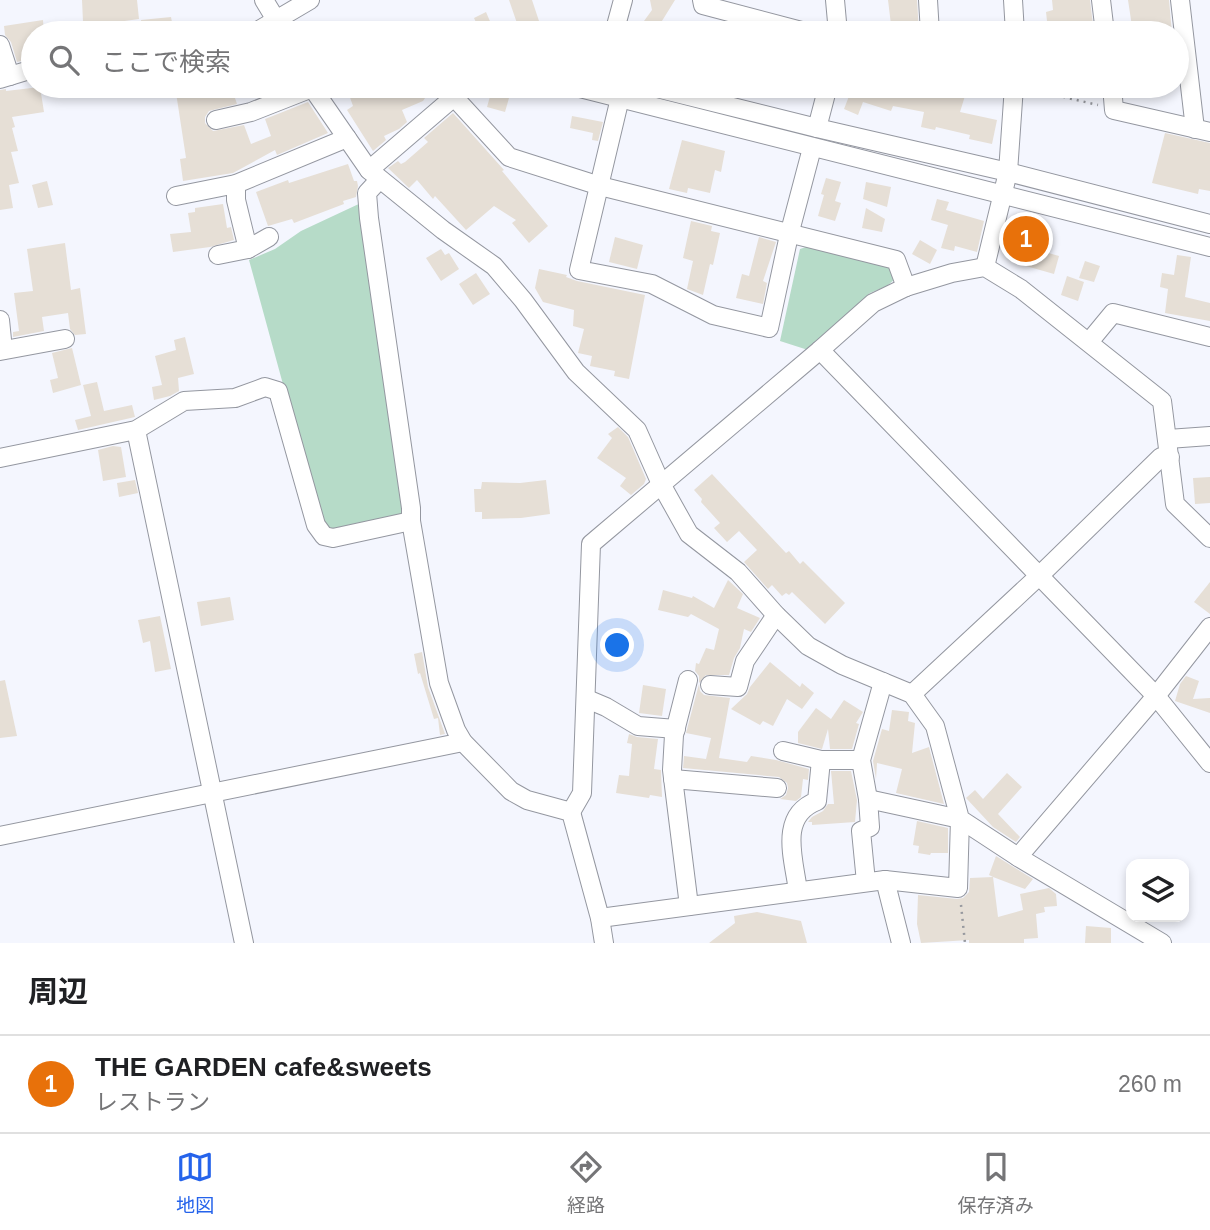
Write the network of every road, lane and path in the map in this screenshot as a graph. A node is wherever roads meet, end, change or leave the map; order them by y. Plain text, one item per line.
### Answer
1 (264, 0) edge
2 (310, 0) edge
3 (622, 0) edge
4 (702, 0) edge
5 (835, 0) edge
6 (928, 0) edge
7 (1013, 0) edge
8 (1101, 0) edge
9 (1180, 0) edge
10 (276, 21) edge
11 (287, 21) edge
12 (617, 21) edge
13 (764, 21) edge
14 (837, 21) edge
15 (929, 21) edge
16 (1014, 21) edge
17 (1104, 21) edge
18 (1184, 21) edge
19 (0, 45) edge
20 (1189, 54) edge
21 (5, 78) edge
22 (285, 98) edge
23 (320, 98) edge
24 (453, 98) edge
25 (455, 98) edge
26 (620, 98) joint
27 (696, 98) edge
28 (825, 98) edge
29 (1019, 98) edge
30 (1065, 98) edge
31 (1113, 98) edge
32 (1114, 110) junction
33 (216, 120) dead end
34 (817, 128) junction
35 (1202, 131) edge
36 (347, 138) junction
37 (811, 148) junction
38 (1008, 172) junction
39 (374, 175) junction
40 (236, 184) junction
41 (600, 186) junction
42 (176, 196) dead end
43 (1003, 196) junction
44 (1210, 225) edge
45 (789, 235) junction
46 (269, 237) dead end
47 (1210, 247) edge
48 (248, 249) junction
49 (218, 255) dead end
50 (985, 267) junction
51 (906, 287) junction
52 (0, 320) edge
53 (1210, 337) edge
54 (65, 339) dead end
55 (1089, 342) junction
56 (1, 350) edge
57 (820, 350) junction
58 (136, 430) junction
59 (1210, 436) edge
60 (1169, 448) junction
61 (0, 458) edge
62 (661, 484) junction
63 (411, 521) junction
64 (1210, 538) edge
65 (1039, 576) junction
66 (776, 615) junction
67 (1210, 627) edge
68 (688, 680) dead end
69 (883, 682) junction
70 (710, 685) dead end
71 (912, 694) junction
72 (1156, 696) junction
73 (587, 699) junction
74 (676, 729) junction
75 (463, 742) junction
76 (783, 751) dead end
77 (821, 760) junction
78 (861, 760) junction
79 (1210, 763) edge
80 (673, 779) junction
81 (777, 788) dead end
82 (214, 792) junction
83 (868, 799) junction
84 (571, 812) junction
85 (960, 819) junction
86 (0, 836) edge
87 (1018, 857) junction
88 (885, 880) junction
89 (866, 883) junction
90 (958, 888) junction
91 (798, 891) junction
92 (689, 906) junction
93 (600, 918) junction
94 (244, 943) edge
95 (604, 943) edge
96 (901, 943) edge
97 (965, 943) edge
98 (1162, 943) edge

1 - 10 street
2 - 11 street
3 - 12 street
4 - 13 street
5 - 14 street
6 - 15 street
7 - 16 street
8 - 17 street
9 - 18 street
19 - 21 street
20 - 35 street
22 - 33 street
23 - 36 street
24 - 39 street
25 - 41 street
26 - 37 street
26 - 41 street
27 - 34 street
28 - 34 street
29 - 38 street
30 - 32 path
31 - 32 street
32 - 35 street
34 - 38 street
36 - 39 street
36 - 40 street
37 - 43 street
37 - 45 street
38 - 43 street
38 - 44 street
39 - 62 street
39 - 63 street
40 - 42 street
40 - 48 street
41 - 45 street
41 - 45 street
43 - 47 street
43 - 50 street
45 - 51 street
46 - 48 street
48 - 49 street
50 - 51 street
50 - 55 street
51 - 57 street
52 - 56 street
53 - 55 street
54 - 56 street
55 - 60 street
57 - 62 street
57 - 65 street
58 - 61 street
58 - 63 street
58 - 82 street
59 - 60 street
60 - 64 street
60 - 65 street
62 - 66 street
62 - 73 street
63 - 75 street
65 - 71 street
65 - 72 street
66 - 69 street
66 - 70 street
67 - 72 street
68 - 74 street
69 - 71 street
69 - 78 street
71 - 85 street
72 - 79 street
72 - 87 street
73 - 74 street
73 - 84 street
74 - 80 street
75 - 82 street
75 - 84 street
76 - 77 street
77 - 78 street
77 - 91 street
78 - 83 street
80 - 81 street
80 - 92 street
82 - 86 street
82 - 94 street
83 - 85 street
83 - 89 street
84 - 93 street
85 - 87 street
85 - 90 street
87 - 98 street
88 - 89 street
88 - 90 street
88 - 96 street
89 - 91 street
90 - 97 path
91 - 92 street
92 - 93 street
93 - 95 street

